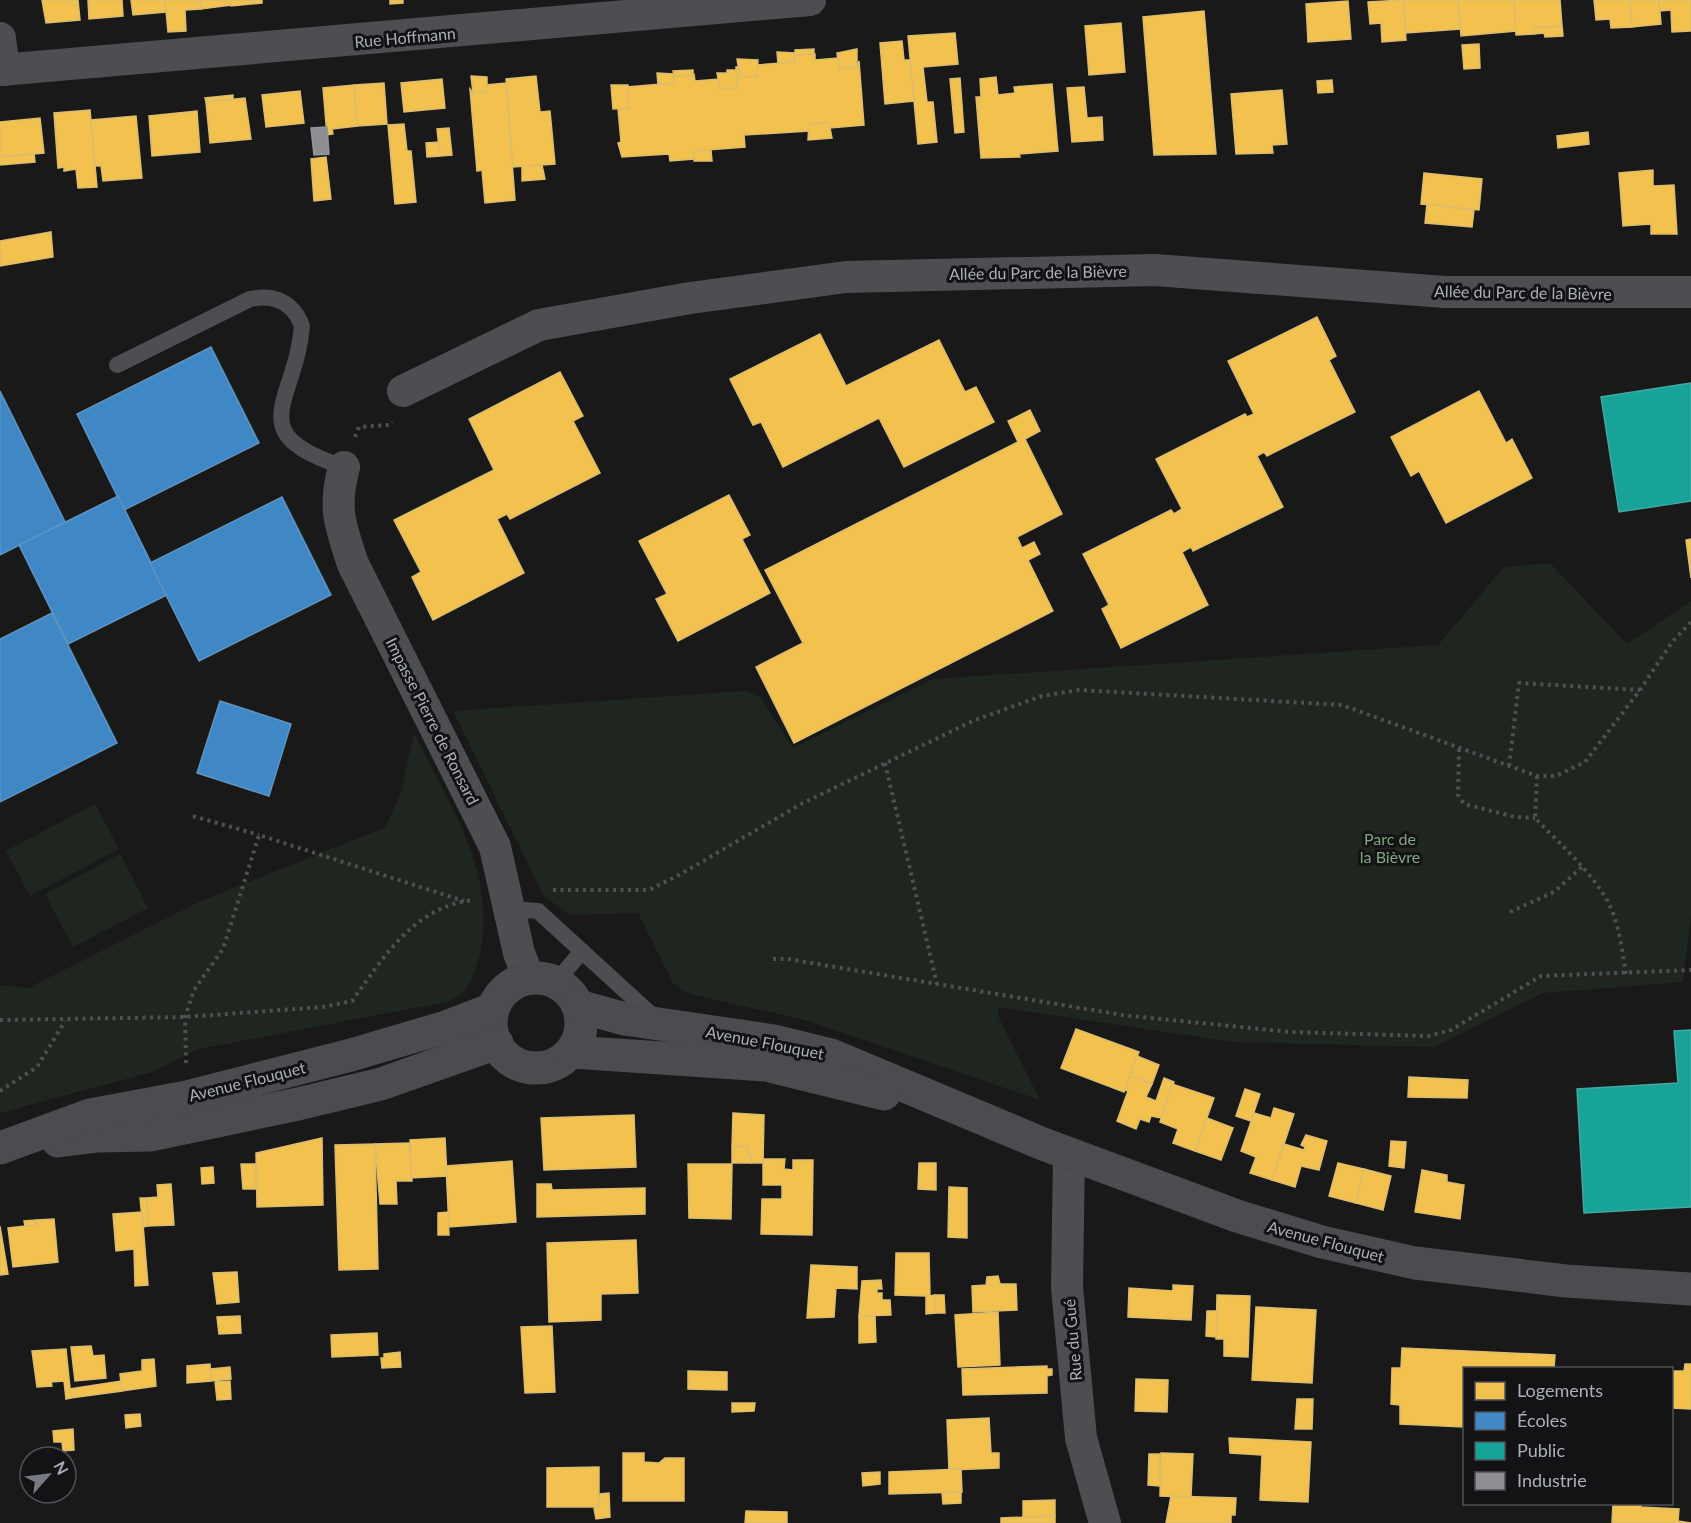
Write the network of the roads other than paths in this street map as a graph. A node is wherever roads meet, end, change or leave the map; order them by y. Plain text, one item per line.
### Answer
1 (810, 0) edge
2 (528, 13) edge
3 (0, 38) edge
4 (2, 70) edge
5 (1691, 292) edge
6 (117, 365) dead end
7 (403, 391) road end
8 (344, 467) joint
9 (509, 903) junction
10 (582, 951) junction
11 (542, 980) junction
12 (578, 1006) junction
13 (494, 1009) junction
14 (662, 1025) junction
15 (497, 1043) junction
16 (572, 1052) junction
17 (977, 1118) junction
18 (0, 1148) edge
19 (1069, 1154) junction
20 (1691, 1289) edge
21 (1105, 1523) edge

1 - 2 street, Rue Hoffmann
2 - 4 street, Rue Hoffmann
3 - 4 street
5 - 7 street, Allée du Parc de la Bièvre
6 - 8 lane
8 - 9 street, Impasse Pierre de Ronsard
9 - 10 lane
9 - 11 street, Impasse Pierre de Ronsard
10 - 11 lane
10 - 14 lane
11 - 12 main road
11 - 13 main road, Avenue Flouquet
12 - 14 main road, Avenue Flouquet
12 - 16 main road
13 - 15 main road
13 - 18 main road, Avenue Flouquet
14 - 17 main road, Avenue Flouquet
15 - 16 main road
15 - 18 main road, Avenue Flouquet
16 - 17 main road, Avenue Flouquet
17 - 19 main road, Avenue Flouquet
19 - 20 main road, Avenue Flouquet
19 - 21 street, Rue du Gué

